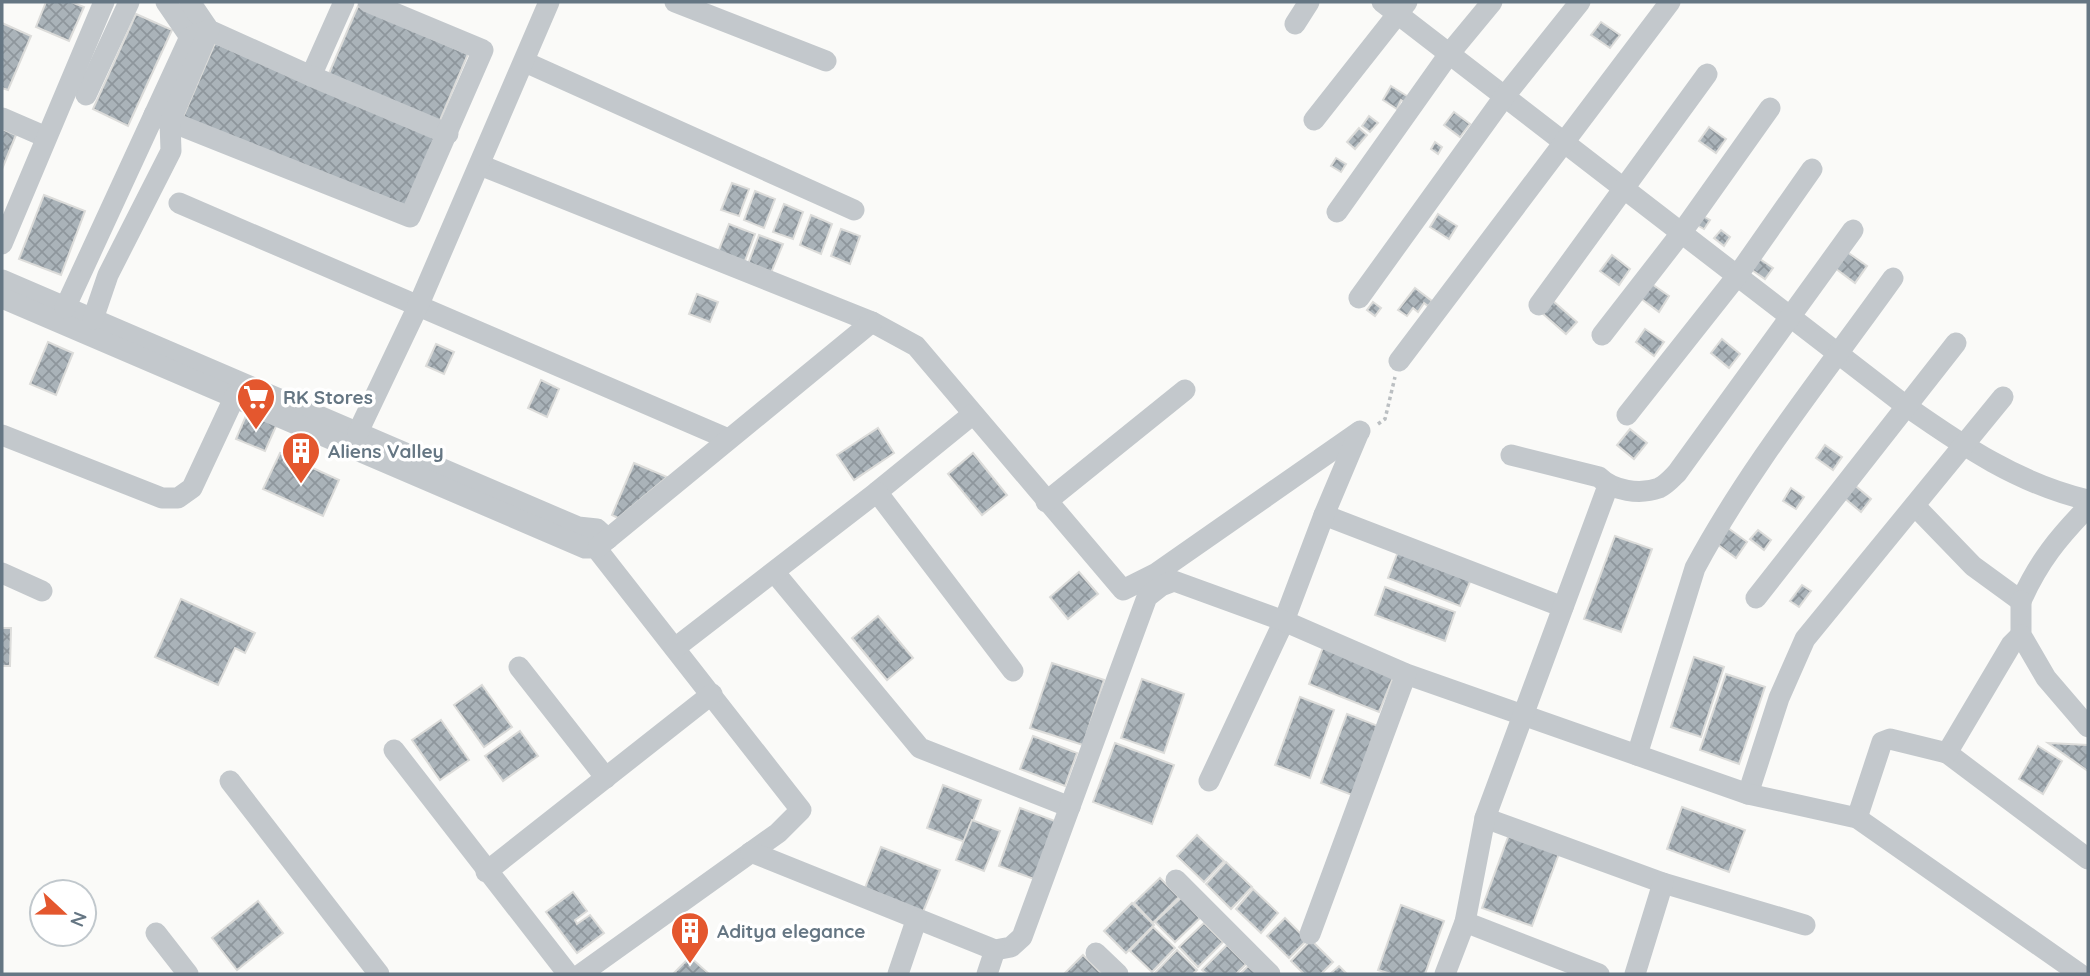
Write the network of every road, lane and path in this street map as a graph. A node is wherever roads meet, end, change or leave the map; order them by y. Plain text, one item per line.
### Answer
1 (104, 2) edge
2 (129, 2) edge
3 (166, 2) edge
4 (190, 2) edge
5 (344, 2) edge
6 (369, 2) edge
7 (549, 2) edge
8 (675, 2) edge
9 (1309, 2) edge
10 (1492, 2) edge
11 (1580, 2) edge
12 (1670, 2) edge
13 (1396, 6) edge
14 (399, 8) edge
15 (1295, 24) dead end
16 (199, 33) junction
17 (1449, 54) junction
18 (826, 61) dead end
19 (524, 62) junction
20 (1707, 74) dead end
21 (311, 76) junction
22 (86, 95) dead end
23 (1504, 97) junction
24 (1770, 108) dead end
25 (2, 118) edge
26 (162, 118) junction
27 (1314, 120) dead end
28 (448, 134) junction
29 (46, 137) junction
30 (1564, 142) junction
31 (480, 165) junction
32 (1812, 169) dead end
33 (1626, 189) junction
34 (179, 203) dead end
35 (855, 210) dead end
36 (1337, 212) dead end
37 (1853, 230) dead end
38 (1682, 232) junction
39 (2, 244) edge
40 (1737, 276) junction
41 (1893, 278) dead end
42 (2, 280) edge
43 (2, 298) edge
44 (1359, 298) dead end
45 (419, 304) junction
46 (1539, 305) dead end
47 (65, 308) junction
48 (1791, 317) junction
49 (93, 319) junction
50 (872, 322) junction
51 (1602, 335) dead end
52 (1956, 343) dead end
53 (1839, 354) junction
54 (1399, 361) joint
55 (1185, 390) dead end
56 (235, 396) junction
57 (2003, 397) dead end
58 (1906, 406) junction
59 (973, 414) junction
60 (1627, 415) dead end
61 (1360, 430) junction
62 (358, 432) junction
63 (2, 435) edge
64 (728, 439) junction
65 (1965, 446) junction
66 (1511, 455) dead end
67 (1608, 486) junction
68 (877, 492) junction
69 (2088, 500) edge
70 (1046, 502) junction
71 (1915, 506) junction
72 (2088, 507) edge
73 (1324, 514) junction
74 (576, 534) junction
75 (602, 543) junction
76 (2, 573) edge
77 (775, 573) junction
78 (42, 591) dead end
79 (1756, 598) dead end
80 (2021, 601) junction
81 (1563, 607) junction
82 (1284, 621) junction
83 (2021, 635) junction
84 (675, 648) junction
85 (519, 667) dead end
86 (1013, 671) dead end
87 (1406, 674) junction
88 (712, 694) junction
89 (1524, 715) junction
90 (2088, 726) edge
91 (394, 750) dead end
92 (1947, 753) junction
93 (1637, 755) junction
94 (606, 778) junction
95 (230, 781) dead end
96 (1209, 781) dead end
97 (1748, 794) junction
98 (1070, 807) junction
99 (1485, 818) junction
100 (1857, 818) junction
101 (751, 852) junction
102 (2088, 859) edge
103 (486, 872) junction
104 (1176, 880) dead end
105 (1663, 883) junction
106 (916, 921) junction
107 (1465, 922) junction
108 (1805, 925) dead end
109 (156, 933) dead end
110 (1310, 934) dead end
111 (995, 950) junction
112 (1096, 953) dead end
113 (1563, 969) edge
114 (188, 974) edge
115 (379, 974) edge
116 (568, 974) edge
117 (581, 974) edge
118 (898, 974) edge
119 (987, 974) edge
120 (1118, 974) edge
121 (1270, 974) edge
122 (1445, 974) edge
123 (1599, 974) edge
124 (1635, 974) edge
125 (2080, 974) edge

1 - 29 street
2 - 22 street
3 - 16 street
4 - 16 street
5 - 21 street
6 - 14 street
7 - 19 street
8 - 18 street
9 - 15 street
10 - 17 street
11 - 23 street
12 - 30 street
13 - 17 street
13 - 27 street
14 - 28 street
16 - 21 street
16 - 26 street
17 - 23 street
17 - 36 street
19 - 31 street
19 - 35 street
20 - 33 street
21 - 28 street
23 - 30 street
23 - 44 street
24 - 38 street
25 - 29 street
26 - 28 street
26 - 47 street
26 - 49 street
29 - 39 street
30 - 33 street
30 - 54 street
31 - 45 street
31 - 50 street
32 - 40 street
33 - 38 street
33 - 46 street
34 - 45 street
37 - 48 street
38 - 40 street
38 - 51 street
40 - 48 street
40 - 60 street
41 - 53 street
42 - 47 street
43 - 56 street
45 - 62 street
45 - 64 street
47 - 49 street
48 - 53 street
48 - 67 street
49 - 62 street
50 - 59 street
50 - 64 street
52 - 58 street
53 - 58 street
53 - 93 street
54 - 61 path
55 - 70 street
56 - 63 street
56 - 74 street
57 - 65 street
58 - 65 street
58 - 79 street
59 - 68 street
59 - 70 street
61 - 70 street
61 - 73 street
62 - 74 street
64 - 75 street
65 - 69 street
65 - 71 street
66 - 67 street
67 - 81 street
68 - 77 street
68 - 86 street
71 - 80 street
71 - 97 street
72 - 80 street
73 - 81 street
73 - 82 street
74 - 75 street
75 - 84 street
76 - 78 street
77 - 84 street
77 - 98 street
80 - 83 street
81 - 89 street
82 - 87 street
82 - 96 street
82 - 98 street
83 - 90 street
83 - 92 street
84 - 88 street
85 - 94 street
87 - 89 street
87 - 110 street
88 - 94 street
88 - 101 street
89 - 93 street
89 - 99 street
91 - 103 street
92 - 100 street
92 - 102 street
93 - 97 street
94 - 103 street
95 - 115 street
97 - 100 street
98 - 111 street
99 - 105 street
99 - 107 street
100 - 125 street
101 - 106 street
101 - 117 street
103 - 116 street
104 - 121 street
105 - 108 street
105 - 124 street
106 - 111 street
106 - 118 street
107 - 113 street
107 - 122 street
109 - 114 street
111 - 119 street
112 - 120 street
113 - 123 street

